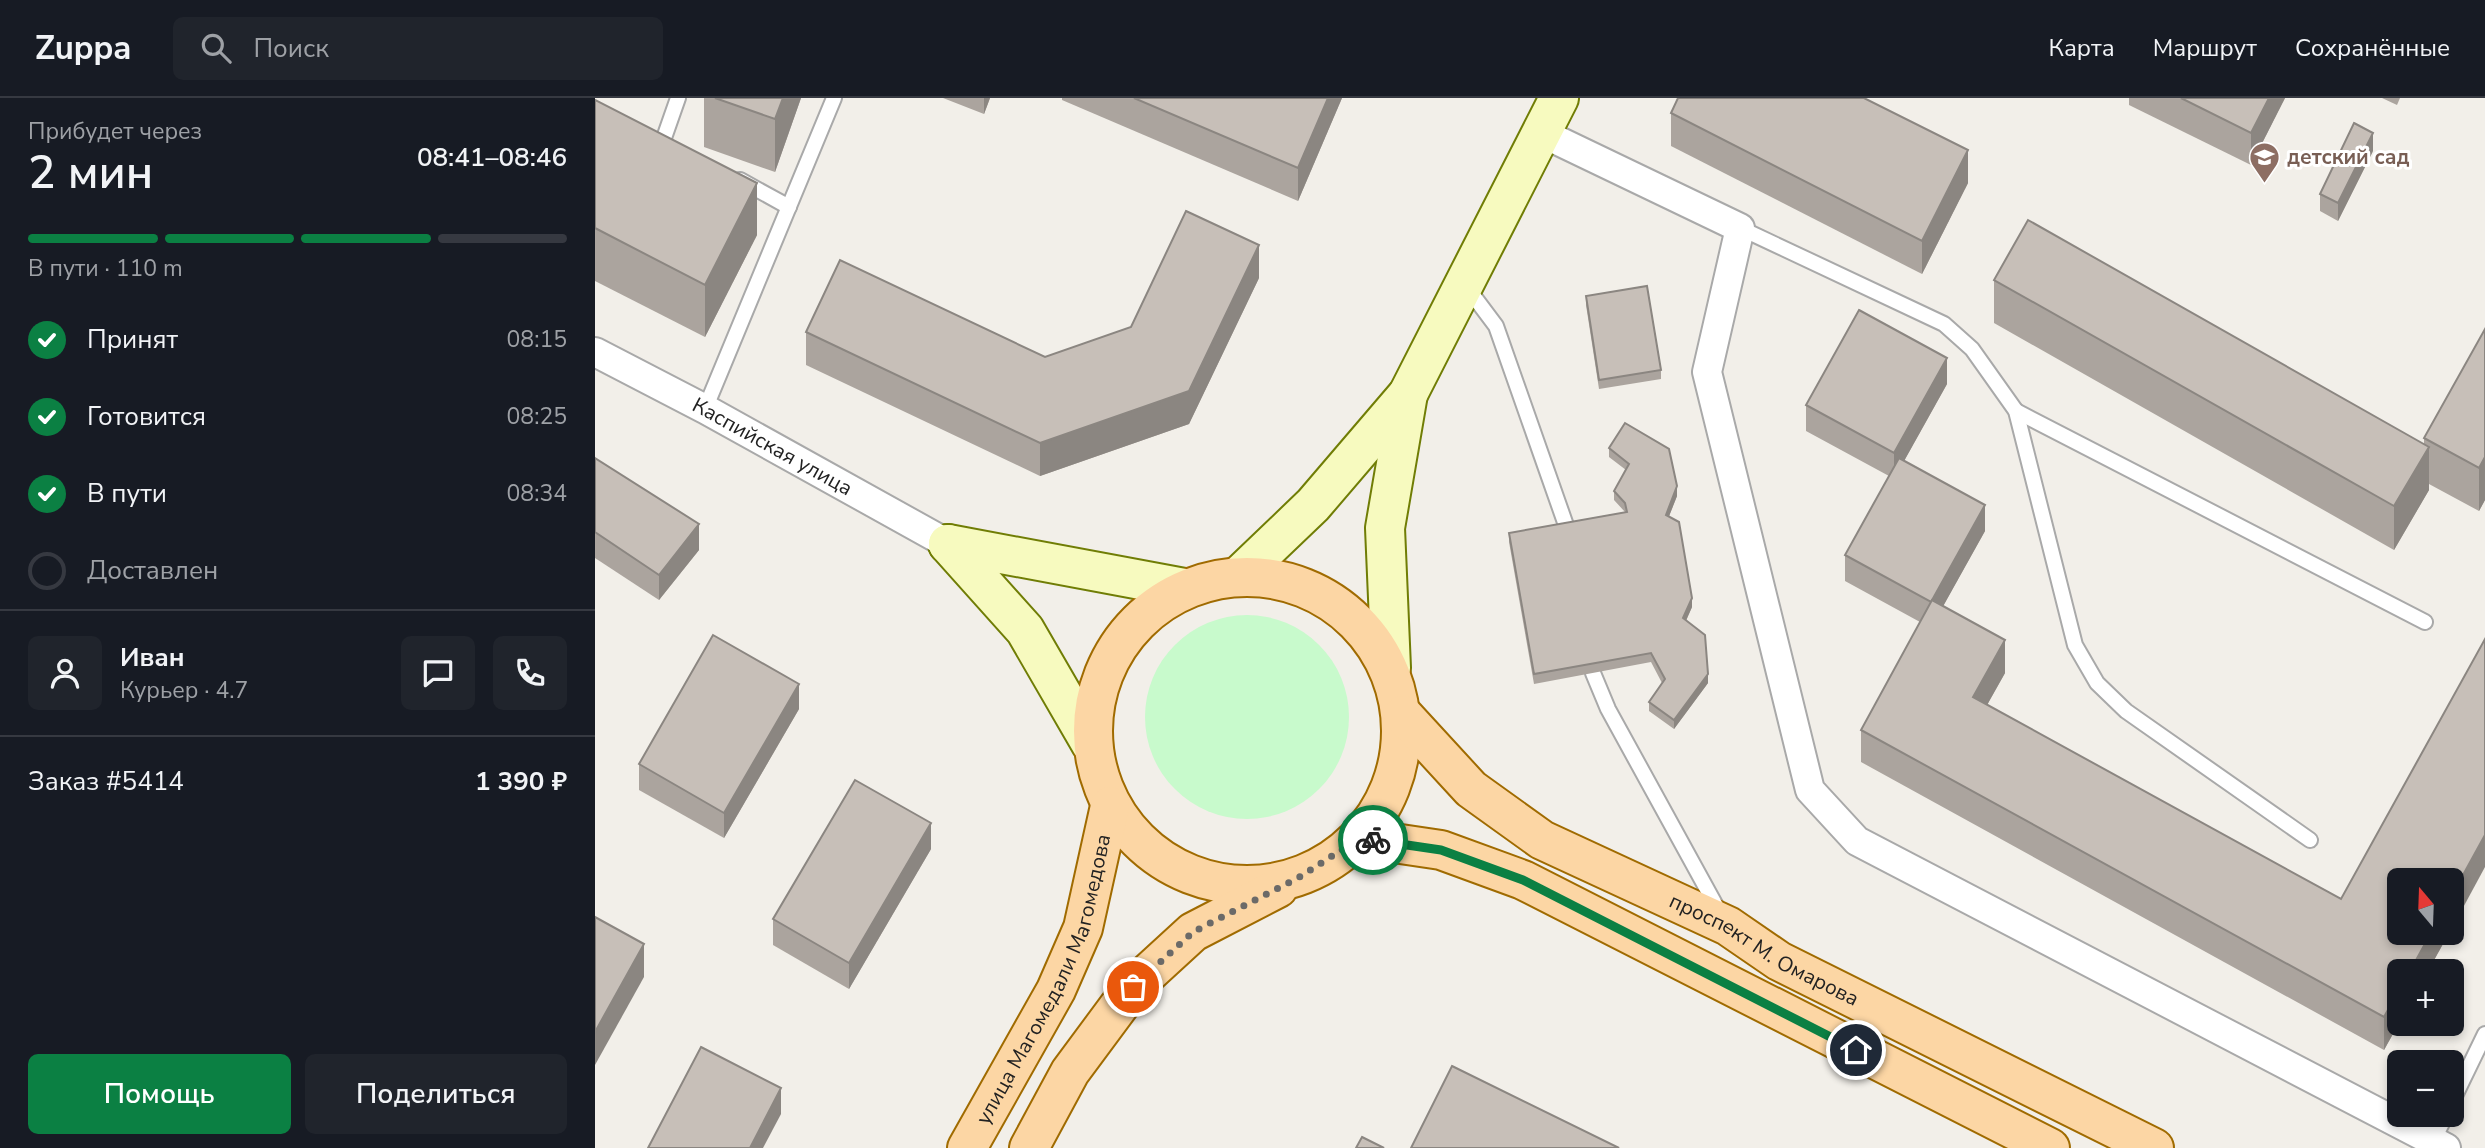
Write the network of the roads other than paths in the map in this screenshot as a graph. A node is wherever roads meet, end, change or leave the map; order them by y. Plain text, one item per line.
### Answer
1 (678, 98) edge
2 (834, 98) edge
3 (1559, 98) edge
4 (1542, 133) junction
5 (664, 138) edge
6 (732, 176) edge
7 (789, 207) junction
8 (1740, 228) junction
9 (1464, 284) junction
10 (595, 352) edge
11 (1408, 394) junction
12 (705, 409) junction
13 (2016, 411) junction
14 (1568, 531) edge
15 (948, 544) junction
16 (1240, 575) junction
17 (1184, 588) junction
18 (2425, 622) dead end
19 (1391, 668) junction
20 (1593, 673) edge
21 (1403, 715) junction
22 (1091, 744) junction
23 (1110, 806) junction
24 (1360, 838) junction
25 (2309, 840) dead end
26 (1298, 878) junction
27 (1728, 926) junction
28 (2485, 1034) edge
29 (2464, 1077) edge
30 (2443, 1127) edge
31 (2439, 1145) edge
32 (967, 1148) edge
33 (1029, 1148) edge
34 (2050, 1148) edge
35 (2154, 1148) edge

1 - 5 lane
2 - 7 lane
3 - 4 street
4 - 8 street
4 - 9 street
6 - 7 lane
7 - 12 lane
8 - 13 lane
8 - 31 street
9 - 11 street
9 - 14 lane
10 - 12 street, Каспийская улица
11 - 16 street
11 - 19 street
12 - 15 street, Каспийская улица
13 - 18 lane
13 - 25 lane
15 - 17 street
15 - 22 street
16 - 17 main road
16 - 19 main road
17 - 22 main road
19 - 21 main road
20 - 27 lane
21 - 24 main road
21 - 27 main road, проспект М. Омарова
22 - 23 main road
23 - 26 main road
23 - 32 main road, улица Магомедали Магомедова
24 - 26 main road
24 - 34 main road
26 - 33 main road
27 - 35 main road, проспект М. Омарова
28 - 29 lane
30 - 31 lane

